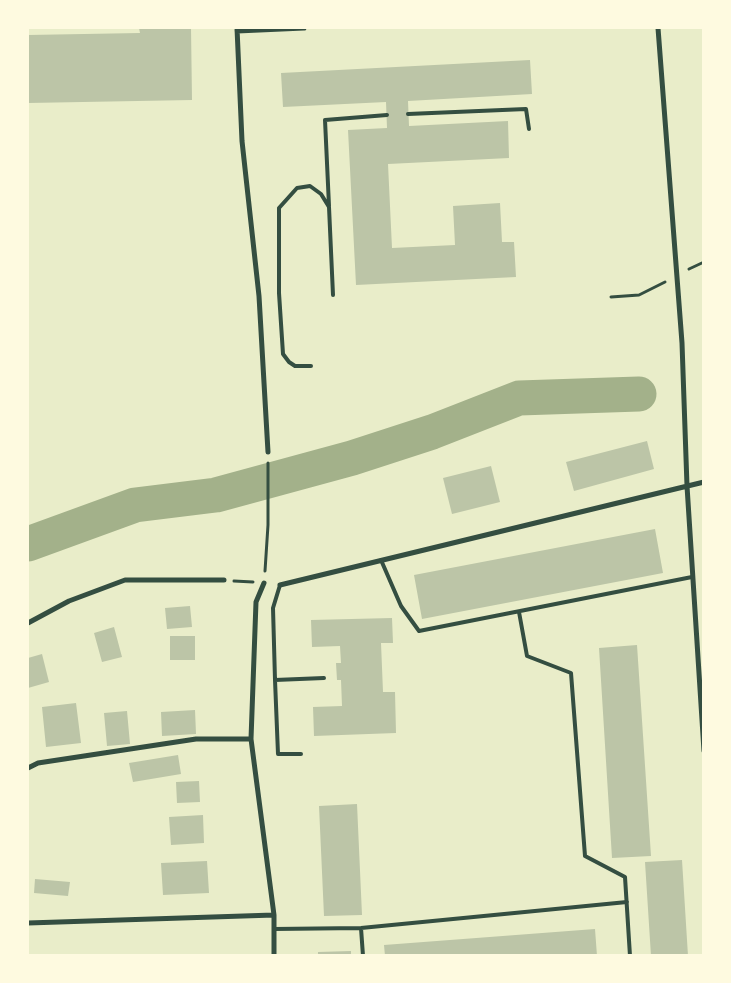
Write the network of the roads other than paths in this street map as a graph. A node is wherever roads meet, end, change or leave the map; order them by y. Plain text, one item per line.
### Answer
1 (304, 28) edge
2 (658, 28) edge
3 (237, 29) edge
4 (387, 114) dead end
5 (408, 114) dead end
6 (529, 129) dead end
7 (329, 207) junction
8 (333, 295) dead end
9 (311, 366) dead end
10 (268, 452) road end
11 (704, 482) edge
12 (687, 486) junction
13 (381, 560) junction
14 (692, 577) junction
15 (224, 580) road end
16 (264, 583) road end
17 (280, 585) joint
18 (519, 612) junction
19 (28, 623) edge
20 (704, 647) edge
21 (697, 648) junction
22 (324, 678) dead end
23 (275, 680) junction
24 (251, 739) junction
25 (704, 751) edge
26 (301, 754) dead end
27 (28, 768) edge
28 (627, 902) junction
29 (274, 914) junction
30 (28, 923) edge
31 (361, 928) junction
32 (274, 929) junction
33 (274, 956) edge
34 (362, 956) edge
35 (630, 956) edge

1 - 3 street
2 - 12 street
3 - 10 street
4 - 7 lane
5 - 6 lane
7 - 8 lane
7 - 9 lane
11 - 12 street
12 - 13 street
12 - 14 street
13 - 17 street
13 - 18 lane
14 - 18 lane
14 - 21 street
15 - 19 street
16 - 24 street
17 - 23 lane
18 - 28 lane
20 - 21 lane
21 - 25 street
22 - 23 lane
23 - 26 lane
24 - 27 street
24 - 29 street
28 - 31 lane
28 - 35 lane
29 - 30 street
29 - 32 street
31 - 32 lane
31 - 34 lane
32 - 33 street

